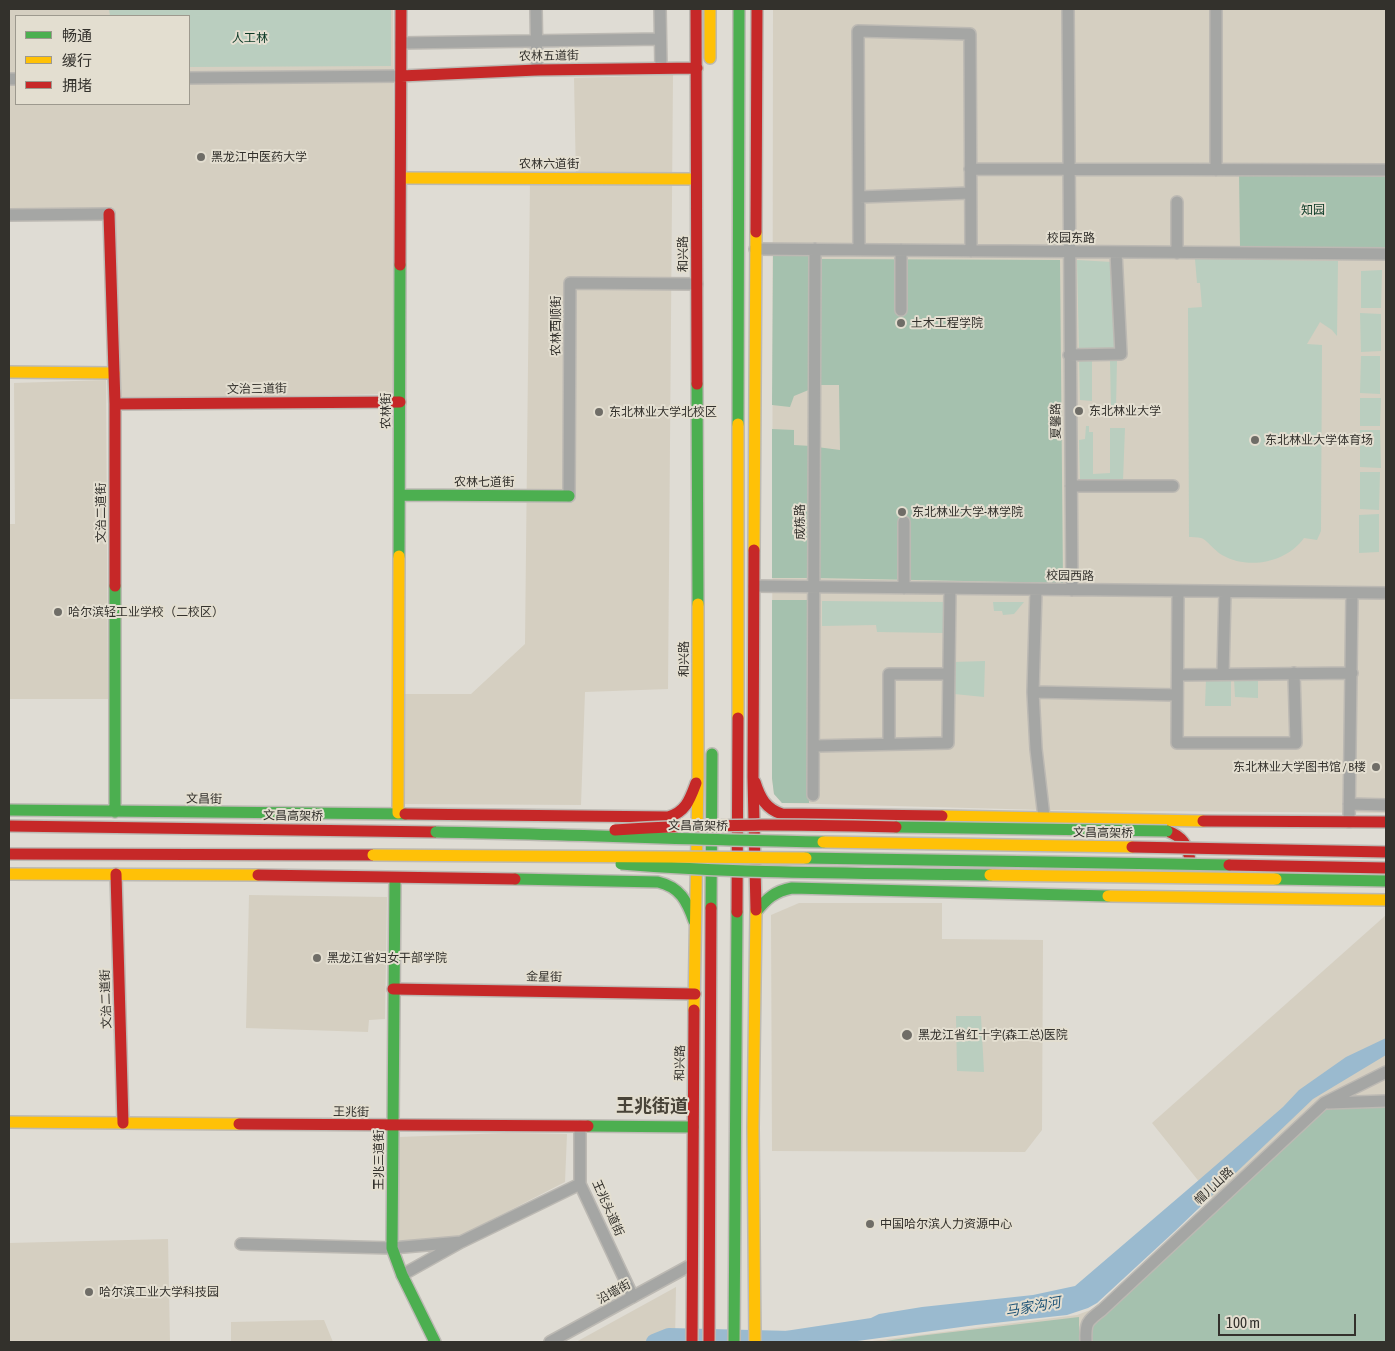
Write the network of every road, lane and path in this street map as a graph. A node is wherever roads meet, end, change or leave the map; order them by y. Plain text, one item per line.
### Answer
1 (402, 9) edge
2 (536, 9) edge
3 (660, 9) edge
4 (696, 9) edge
5 (710, 9) edge
6 (739, 9) edge
7 (757, 9) edge
8 (1068, 9) edge
9 (1216, 9) edge
10 (660, 39) junction
11 (537, 41) junction
12 (401, 43) junction
13 (710, 67) dead end
14 (661, 68) junction
15 (697, 68) junction
16 (537, 70) junction
17 (401, 76) junction
18 (190, 78) edge
19 (970, 169) junction
20 (1069, 169) junction
21 (1216, 170) junction
22 (1386, 170) edge
23 (401, 178) junction
24 (696, 179) junction
25 (970, 193) junction
26 (859, 197) junction
27 (1177, 202) dead end
28 (9, 214) edge
29 (109, 214) joint
30 (755, 249) junction
31 (815, 249) junction
32 (859, 250) junction
33 (901, 250) junction
34 (971, 251) junction
35 (1068, 252) junction
36 (1116, 252) junction
37 (1177, 253) junction
38 (1386, 254) edge
39 (697, 284) junction
40 (901, 310) dead end
41 (1069, 355) junction
42 (9, 372) edge
43 (114, 372) junction
44 (400, 402) junction
45 (115, 404) junction
46 (1071, 486) junction
47 (1173, 486) dead end
48 (400, 495) junction
49 (568, 496) joint
50 (904, 522) dead end
51 (754, 586) junction
52 (814, 587) junction
53 (904, 588) junction
54 (950, 589) junction
55 (1036, 590) junction
56 (1072, 590) junction
57 (1178, 591) junction
58 (1225, 592) junction
59 (1352, 593) junction
60 (1386, 594) edge
61 (1352, 672) junction
62 (1294, 673) junction
63 (949, 674) junction
64 (1224, 674) junction
65 (1178, 675) junction
66 (1033, 692) junction
67 (1177, 695) junction
68 (889, 744) junction
69 (814, 746) junction
70 (712, 747) dead end
71 (753, 777) junction
72 (698, 778) junction
73 (754, 794) junction
74 (813, 795) dead end
75 (1349, 804) junction
76 (1386, 806) edge
77 (9, 810) edge
78 (115, 812) junction
79 (228, 813) junction
80 (398, 813) junction
81 (824, 815) junction
82 (1044, 816) junction
83 (622, 817) junction
84 (1260, 822) junction
85 (1349, 822) junction
86 (1386, 822) edge
87 (9, 826) edge
88 (296, 830) junction
89 (1386, 832) edge
90 (543, 834) junction
91 (1386, 852) edge
92 (9, 854) edge
93 (297, 854) junction
94 (546, 857) junction
95 (1386, 868) edge
96 (9, 874) edge
97 (116, 874) junction
98 (228, 874) junction
99 (395, 878) junction
100 (624, 880) junction
101 (1386, 882) edge
102 (828, 889) junction
103 (1158, 897) junction
104 (1386, 900) edge
105 (756, 912) junction
106 (695, 925) junction
107 (736, 972) junction
108 (393, 989) junction
109 (695, 994) junction
110 (1386, 1072) edge
111 (736, 1088) junction
112 (1386, 1101) edge
113 (1324, 1103) junction
114 (9, 1122) edge
115 (123, 1123) junction
116 (392, 1126) junction
117 (580, 1126) junction
118 (693, 1127) junction
119 (753, 1127) junction
120 (580, 1184) junction
121 (461, 1242) junction
122 (241, 1244) dead end
123 (392, 1248) junction
124 (691, 1265) junction
125 (402, 1274) junction
126 (633, 1297) junction
127 (435, 1342) edge
128 (550, 1342) edge
129 (692, 1342) edge
130 (709, 1342) edge
131 (734, 1342) edge
132 (755, 1342) edge
133 (1086, 1342) edge

1 - 12 main road, 农林街
2 - 11 street
3 - 10 street
4 - 15 main road, 和兴路
5 - 13 main road
6 - 107 main road
7 - 30 main road
8 - 20 street, 夏馨路
9 - 21 street
10 - 11 street
10 - 14 street
11 - 12 street
11 - 16 street
12 - 17 main road, 农林街
14 - 15 main road, 农林五道街
14 - 16 main road, 农林五道街
15 - 24 main road, 和兴路
16 - 17 main road, 农林五道街
17 - 18 street
17 - 23 main road, 农林街
19 - 20 street
19 - 25 street
19 - 26 street
20 - 21 street
20 - 35 street, 夏馨路
21 - 22 street
23 - 24 main road, 农林六道街
23 - 44 main road, 农林街
24 - 39 main road, 和兴路
25 - 26 street
25 - 34 street
26 - 32 street
27 - 37 street
28 - 29 street
29 - 43 main road, 文治二道街
30 - 31 street, 校园东路
30 - 51 main road
31 - 32 street, 校园东路
31 - 52 street, 成栋路
32 - 33 street, 校园东路
33 - 34 street, 校园东路
33 - 40 street
34 - 35 street, 校园东路
35 - 36 street, 校园东路
35 - 41 street, 夏馨路
36 - 37 street, 校园东路
36 - 41 street
37 - 38 street, 校园东路
39 - 49 street, 农林西顺街
39 - 72 main road, 和兴路
41 - 46 street, 夏馨路
42 - 43 main road
43 - 45 main road, 文治二道街
44 - 45 main road, 文治三道街
44 - 48 main road, 农林街
45 - 78 main road, 文治二道街
46 - 47 street
46 - 56 street, 夏馨路
48 - 49 main road, 农林七道街
48 - 80 main road, 农林街
50 - 53 street
51 - 52 street, 校园西路
51 - 71 main road
52 - 53 street, 校园西路
52 - 69 street, 成栋路
53 - 54 street, 校园西路
54 - 55 street, 校园西路
54 - 63 street
55 - 56 street, 校园西路
55 - 66 street
56 - 57 street, 校园西路
57 - 58 street, 校园西路
57 - 65 street
58 - 59 street, 校园西路
58 - 64 street
59 - 60 street, 校园西路
59 - 61 street
61 - 62 street
61 - 75 street
62 - 64 street
62 - 67 street
63 - 68 street
63 - 68 street
64 - 65 street
65 - 67 street
66 - 67 street
66 - 82 street
68 - 69 street
69 - 74 street, 成栋路
70 - 130 main road
71 - 73 main road
71 - 81 main road
72 - 83 main road, 文昌街
72 - 106 main road, 和兴路
73 - 105 main road
73 - 107 main road
75 - 76 street
75 - 85 street
77 - 78 main road, 文昌街
78 - 79 main road, 文昌街
79 - 80 main road, 文昌街
79 - 88 main road
80 - 83 main road, 文昌街
81 - 82 main road
81 - 102 main road
82 - 84 main road
83 - 100 main road
84 - 85 main road
84 - 89 main road
85 - 86 main road
87 - 88 main road, 文昌高架桥
88 - 90 main road, 文昌高架桥, bridge
90 - 91 main road, 文昌高架桥, bridge
90 - 103 main road, bridge
92 - 93 main road
93 - 94 main road, bridge
93 - 98 main road
94 - 95 main road, bridge
94 - 101 main road, bridge
96 - 97 main road
97 - 98 main road
97 - 115 main road, 文治二道街
98 - 99 main road
99 - 100 main road
99 - 108 main road, 王兆三道街
100 - 106 main road
102 - 103 main road
102 - 105 main road
103 - 104 main road
105 - 119 main road
106 - 109 main road, 和兴路
107 - 111 main road
108 - 109 main road, 金星街
108 - 116 main road, 王兆三道街
109 - 118 main road, 和兴路
110 - 113 street, 帽儿山路
111 - 119 main road
111 - 131 main road
112 - 113 street
113 - 133 street, 帽儿山路
114 - 115 main road, 王兆街
115 - 116 main road, 王兆街
116 - 117 main road, 王兆街
116 - 123 main road, 王兆三道街
117 - 118 main road, 王兆街
117 - 120 street, 王兆头道街
118 - 124 main road, 和兴路
119 - 132 main road
120 - 121 street
120 - 126 street, 王兆头道街
121 - 123 street
121 - 125 street
122 - 123 street
123 - 125 main road, 王兆三道街
124 - 126 street, 沿墙街
124 - 129 main road, 和兴路
125 - 127 main road, 王兆三道街
126 - 128 street, 沿墙街

